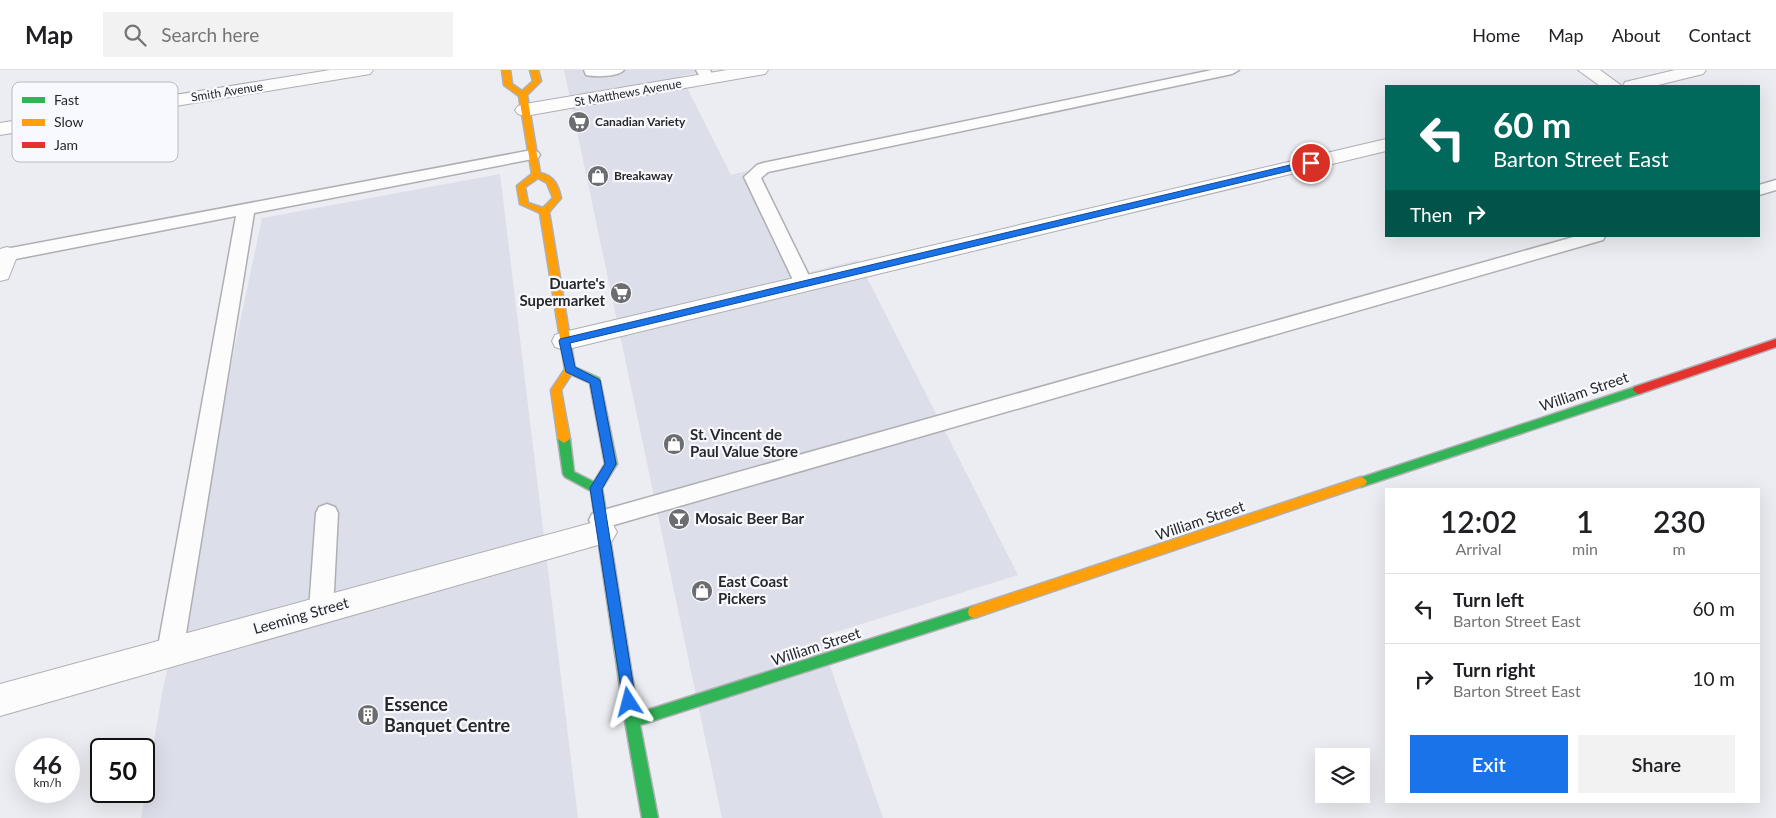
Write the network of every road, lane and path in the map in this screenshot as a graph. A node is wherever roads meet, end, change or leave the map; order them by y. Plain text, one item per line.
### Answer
1 (364, 70) edge
2 (506, 70) edge
3 (534, 70) edge
4 (591, 70) edge
5 (617, 70) edge
6 (759, 70) edge
7 (1232, 70) edge
8 (1586, 70) edge
9 (1697, 70) edge
10 (706, 75) edge
11 (1611, 85) edge
12 (1636, 85) edge
13 (178, 100) edge
14 (524, 102) junction
15 (1385, 145) edge
16 (532, 155) junction
17 (536, 175) junction
18 (1776, 185) edge
19 (1760, 190) edge
20 (246, 209) junction
21 (544, 212) junction
22 (1594, 237) edge
23 (2, 261) edge
24 (804, 284) junction
25 (564, 341) junction
26 (1776, 343) edge
27 (570, 369) junction
28 (596, 488) junction
29 (327, 513) dead end
30 (601, 526) junction
31 (321, 610) junction
32 (170, 652) junction
33 (0, 700) edge
34 (632, 721) junction
35 (650, 818) edge

1 - 13 street, Smith Avenue
2 - 14 main road
3 - 14 main road
4 - 5 lane
6 - 10 street, St Matthews Avenue
7 - 24 lane
8 - 11 street
9 - 12 street
10 - 14 street, St Matthews Avenue
14 - 16 main road
15 - 24 street
16 - 17 main road
16 - 20 lane
17 - 21 main road
17 - 21 main road
18 - 19 lane
20 - 23 lane
20 - 32 lane
21 - 25 main road
22 - 30 lane
24 - 25 street
25 - 27 main road
26 - 34 main road, William Street
27 - 28 main road
27 - 28 main road
28 - 30 main road
29 - 31 lane
30 - 31 street, Leeming Street
30 - 34 main road
31 - 32 street, Leeming Street
32 - 33 street, Leeming Street
34 - 35 main road

